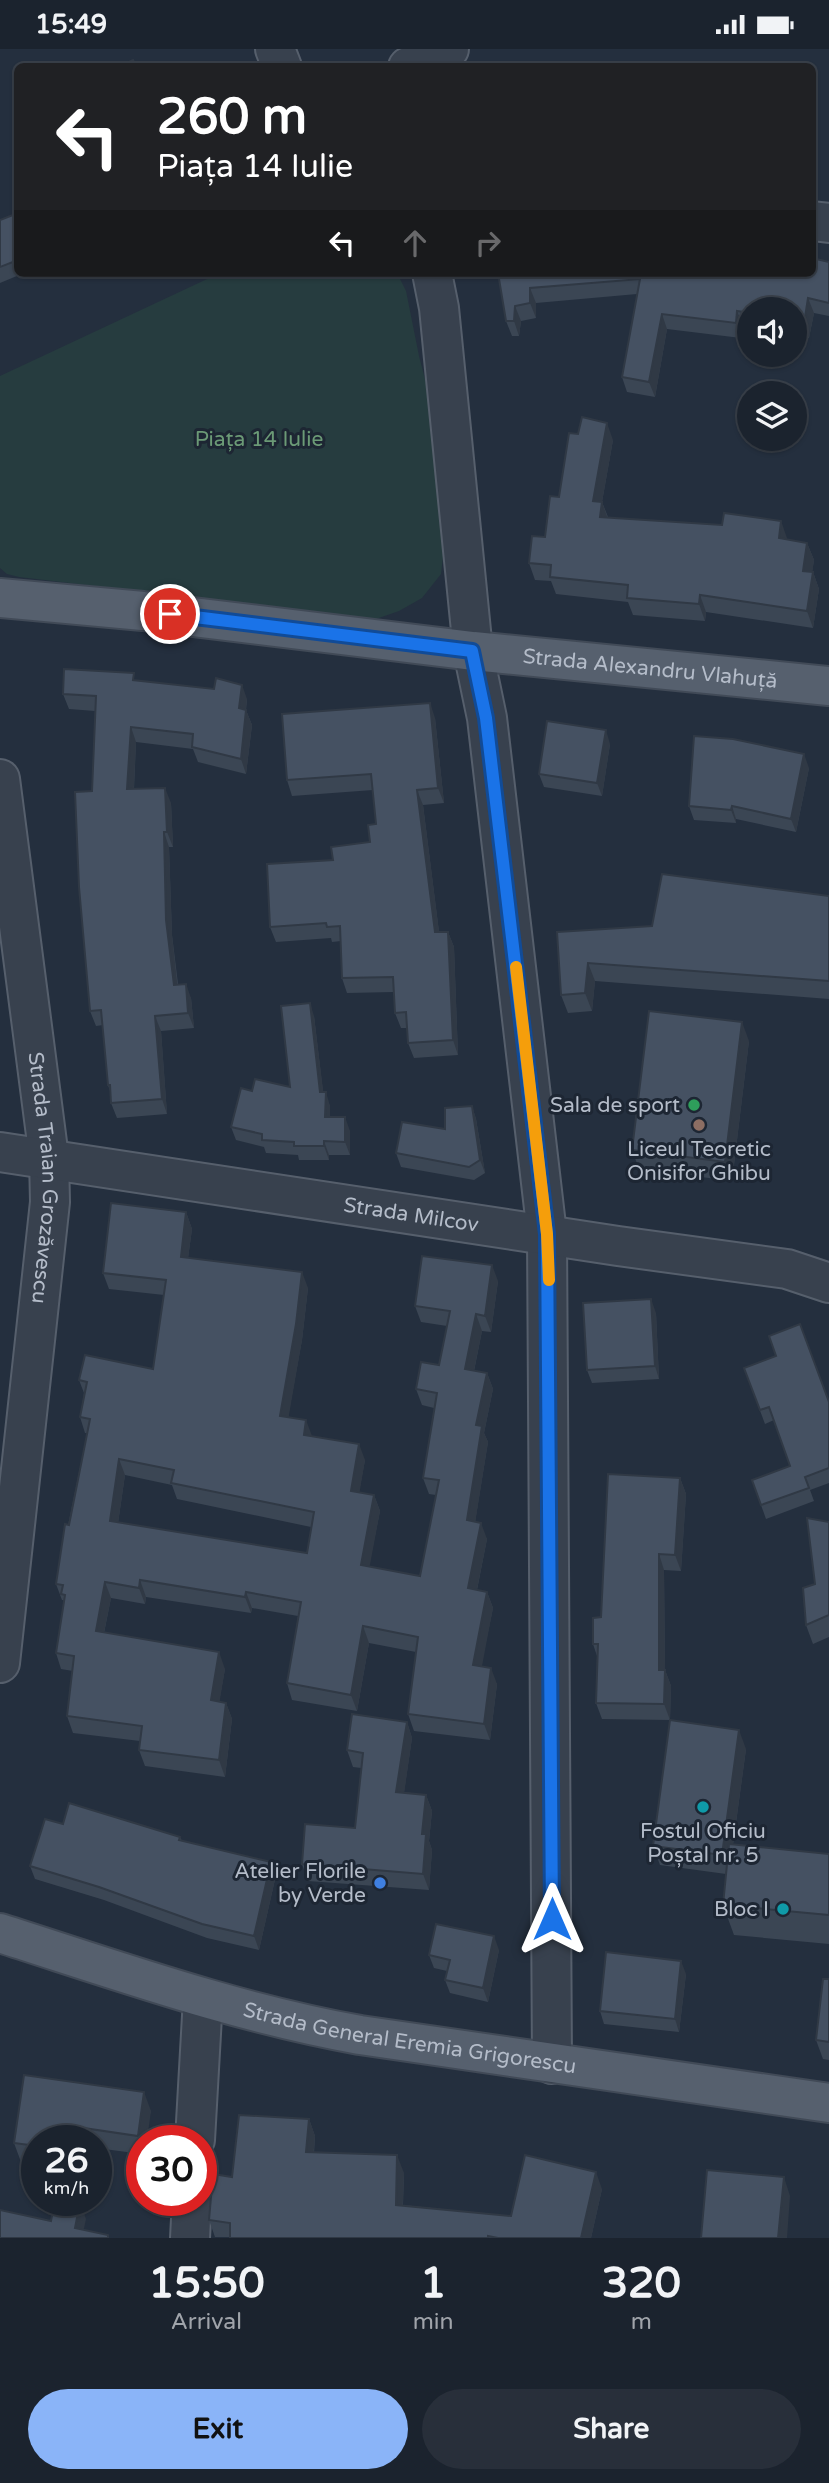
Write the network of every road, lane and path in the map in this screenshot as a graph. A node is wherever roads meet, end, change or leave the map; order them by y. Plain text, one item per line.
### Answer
1 (449, 49) edge
2 (417, 63) edge
3 (433, 277) edge
4 (0, 599) edge
5 (472, 651) junction
6 (829, 686) edge
7 (0, 779) edge
8 (0, 1152) edge
9 (49, 1159) junction
10 (547, 1234) junction
11 (827, 1277) edge
12 (0, 1663) edge
13 (0, 1933) edge
14 (203, 1998) junction
15 (552, 2064) junction
16 (829, 2103) edge
17 (196, 2125) edge
18 (191, 2216) edge
19 (190, 2238) edge

1 - 2 street
3 - 5 street
4 - 5 main road
5 - 6 main road, Strada Alexandru Vlahuță
5 - 10 street
7 - 9 street, Strada Traian Grozăvescu
8 - 9 street, Strada Milcov
9 - 10 street, Strada Milcov
9 - 12 street, Strada Traian Grozăvescu
10 - 11 street, Strada Milcov
10 - 15 street
13 - 14 main road, Strada General Eremia Grigorescu
14 - 15 main road, Strada General Eremia Grigorescu
14 - 17 street
15 - 16 main road, Strada General Eremia Grigorescu
18 - 19 street

